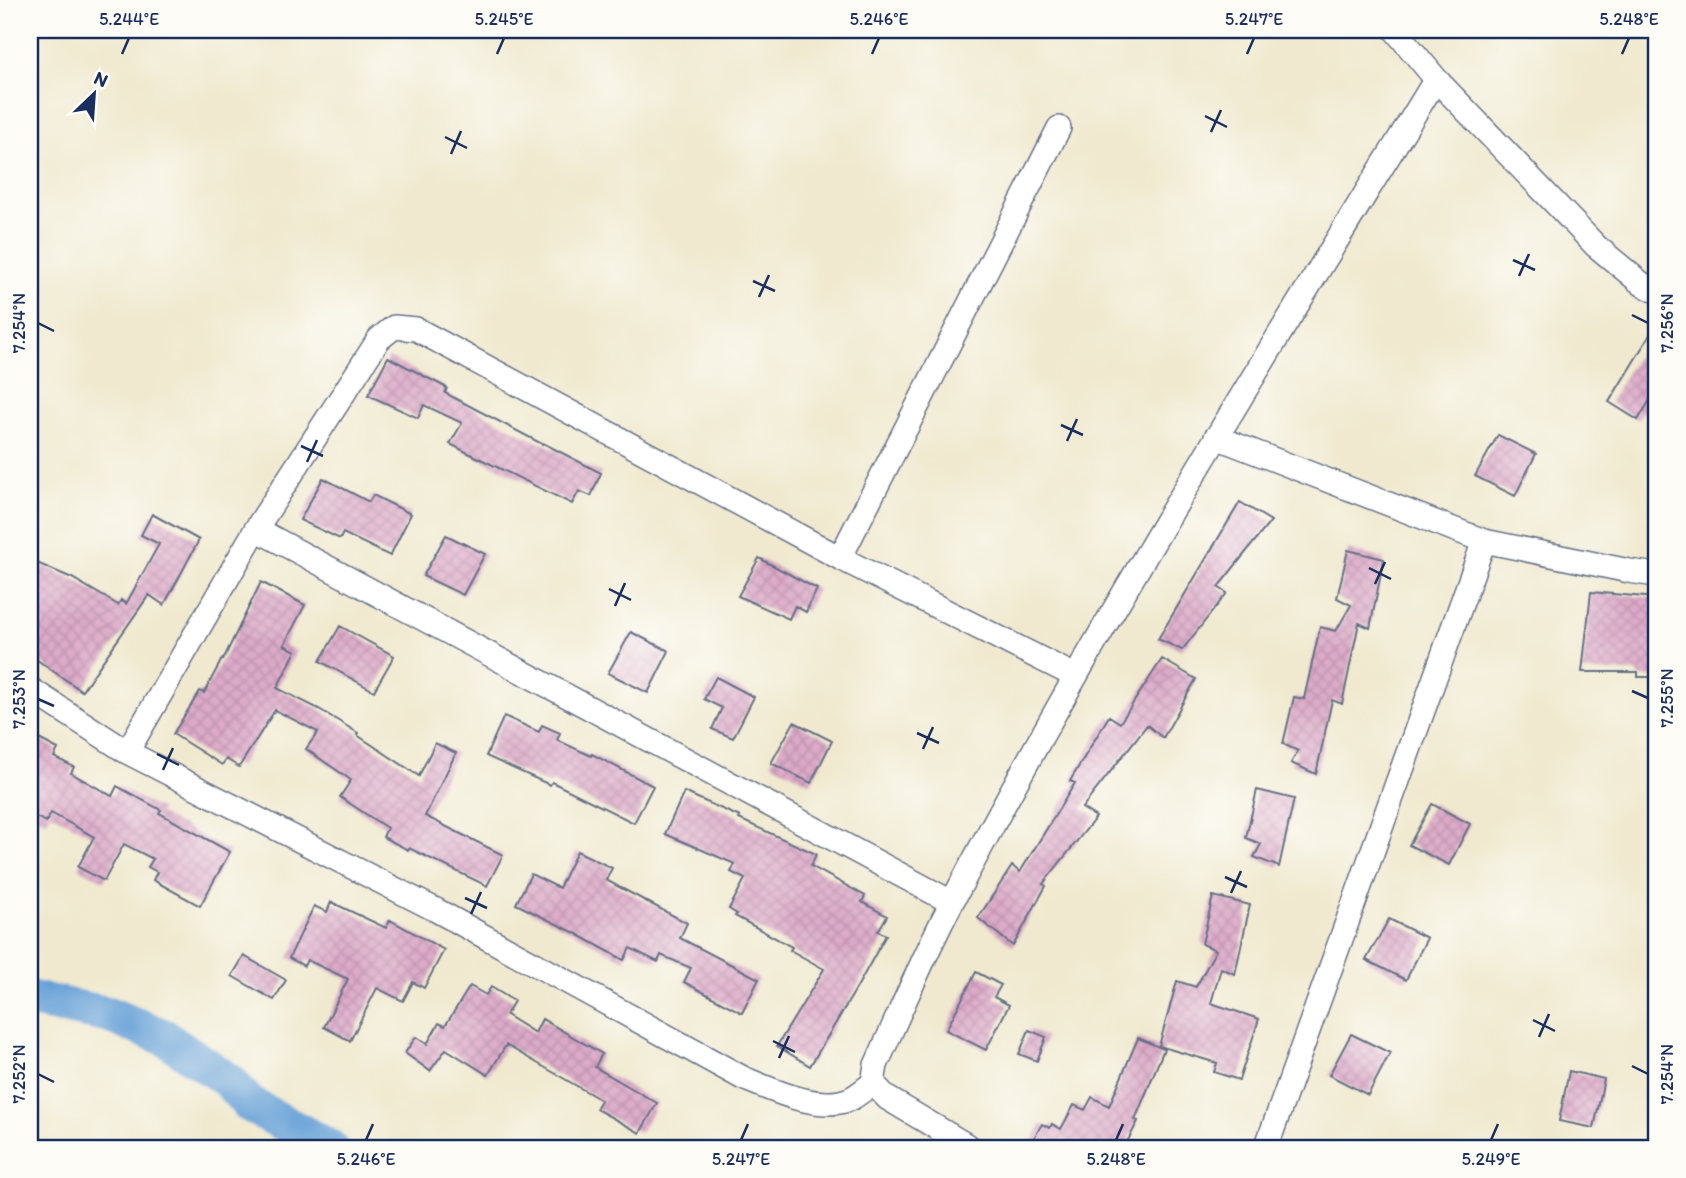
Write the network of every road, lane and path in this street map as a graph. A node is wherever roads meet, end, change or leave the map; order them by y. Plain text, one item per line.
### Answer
1 (1395, 30) edge
2 (1436, 79) junction
3 (1059, 128) dead end
4 (1656, 291) edge
5 (1216, 437) junction
6 (256, 529) junction
7 (1483, 541) junction
8 (840, 558) junction
9 (1656, 575) edge
10 (1075, 676) junction
11 (30, 689) edge
12 (127, 752) junction
13 (951, 902) junction
14 (873, 1083) junction
15 (971, 1148) edge
16 (1266, 1148) edge

1 - 2 street
2 - 4 street
2 - 5 street
3 - 8 street
5 - 7 street
5 - 10 street
6 - 8 street
6 - 12 street
6 - 13 street
7 - 9 street
7 - 16 street
8 - 10 street
10 - 13 street
11 - 12 street
12 - 14 street
13 - 14 street
14 - 15 street

